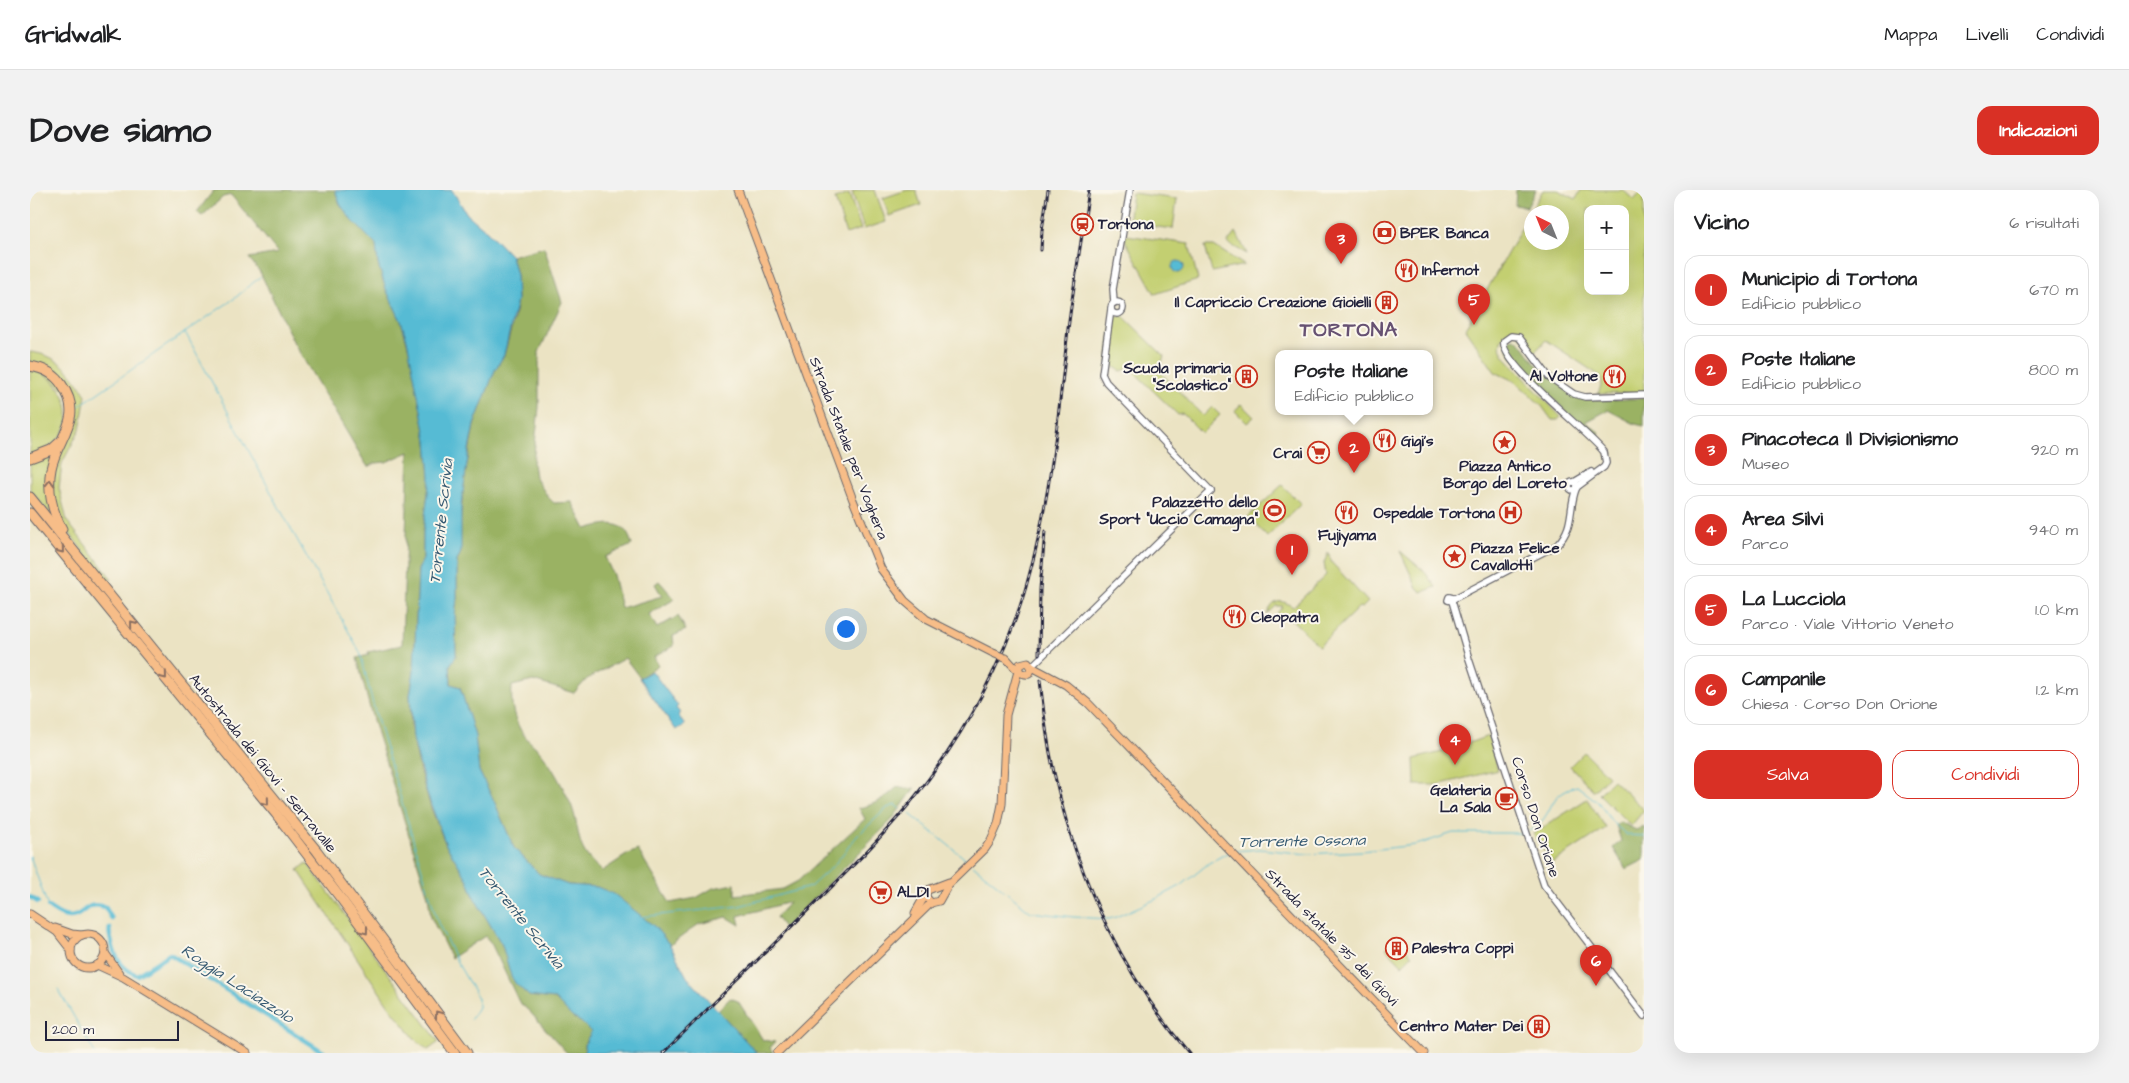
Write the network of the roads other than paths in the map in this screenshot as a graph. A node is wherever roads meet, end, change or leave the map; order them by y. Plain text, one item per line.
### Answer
1 (738, 190) edge
2 (1130, 190) edge
3 (30, 366) edge
4 (1644, 395) edge
5 (63, 439) junction
6 (30, 458) edge
7 (30, 497) edge
8 (30, 513) edge
9 (69, 545) junction
10 (1006, 658) junction
11 (1029, 664) junction
12 (1019, 670) junction
13 (1027, 675) junction
14 (1048, 676) junction
15 (1015, 688) junction
16 (939, 891) junction
17 (929, 900) junction
18 (30, 914) edge
19 (50, 926) junction
20 (82, 935) junction
21 (71, 950) junction
22 (105, 953) junction
23 (97, 965) junction
24 (123, 977) junction
25 (1644, 1016) edge
26 (247, 1053) edge
27 (455, 1053) edge
28 (467, 1053) edge
29 (778, 1053) edge
30 (1424, 1053) edge

1 - 10 main road, Strada Statale per Voghera, bridge
2 - 11 street
3 - 5 highway
4 - 25 street, Corso Don Orione
5 - 6 highway
9 -> 5 highway
7 - 9 highway, Autostrada dei Giovi - Serravalle
8 -> 27 highway, Autostrada dei Giovi - Serravalle
28 -> 9 highway, Autostrada dei Giovi - Serravalle
10 - 11 main road, Strada Statale per Voghera
10 - 12 main road, Strada Statale per Voghera
11 - 12 main road
11 - 13 main road
11 - 14 main road, Strada statale 35 dei Giovi
12 - 13 main road, Strada Statale per Voghera
12 - 15 main road
13 - 14 main road, Strada statale 35 dei Giovi
13 - 15 main road
14 - 30 main road, Strada statale 35 dei Giovi
15 - 16 main road
16 - 17 main road
16 - 17 main road
17 - 29 main road
18 - 19 main road
19 - 20 main road
19 - 21 main road
20 - 21 main road
20 - 22 main road
21 - 23 main road
22 - 23 main road
22 - 24 main road
23 - 24 main road
24 - 26 main road

